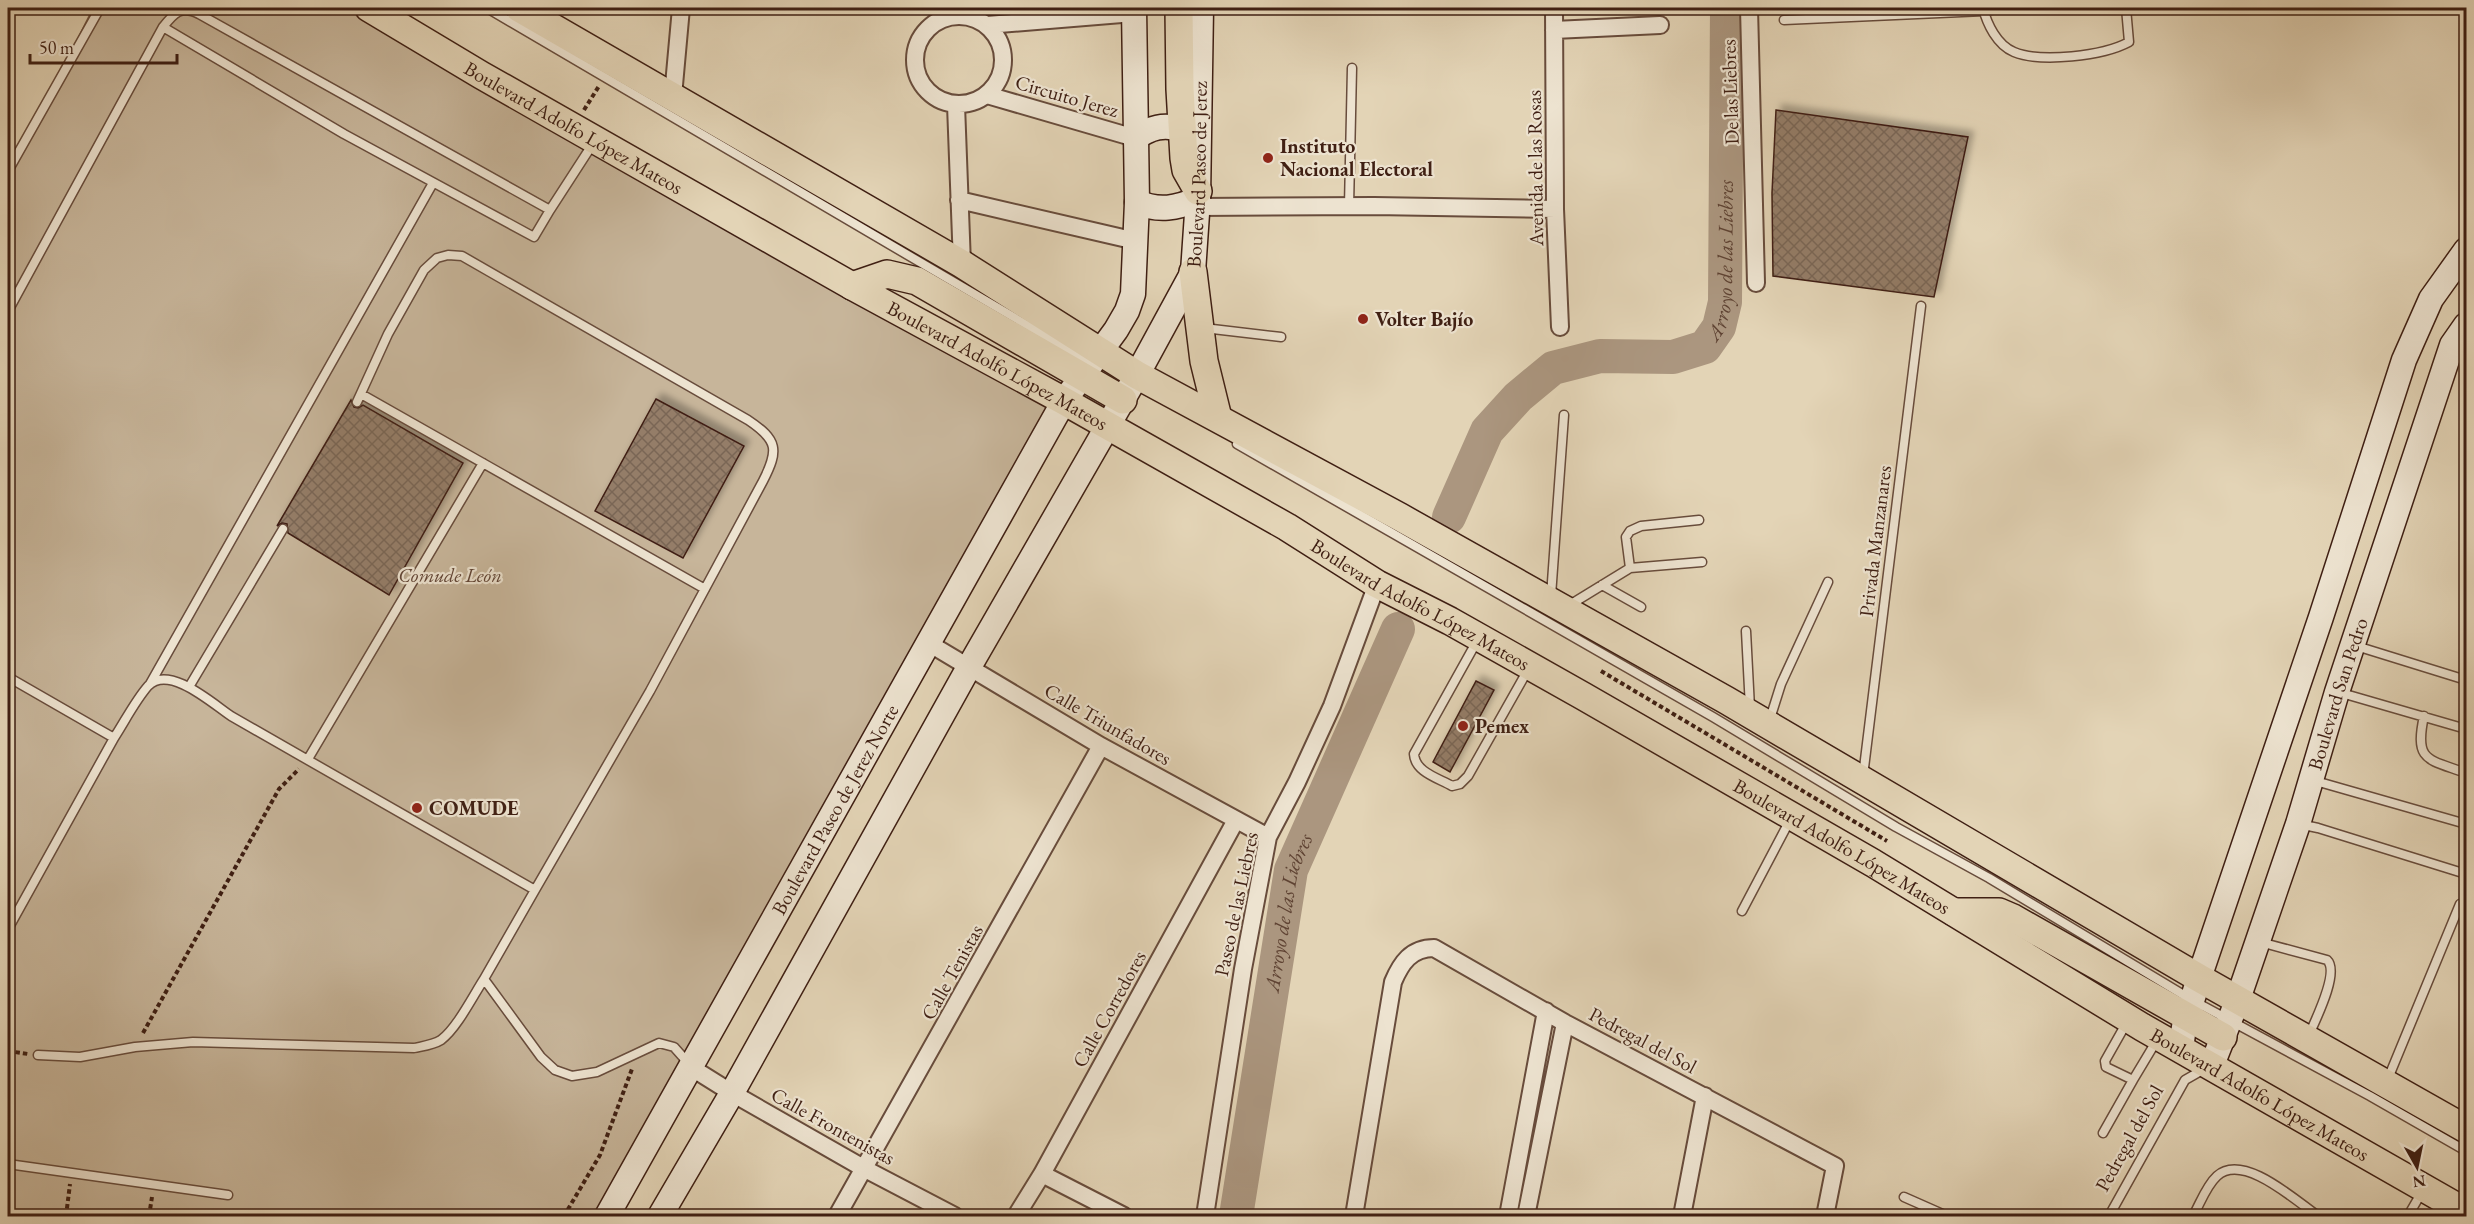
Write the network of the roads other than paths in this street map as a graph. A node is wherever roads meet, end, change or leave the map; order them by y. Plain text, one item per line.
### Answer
1 (100, 8) edge
2 (369, 8) edge
3 (487, 8) edge
4 (519, 8) edge
5 (681, 8) edge
6 (1179, 8) edge
7 (1201, 8) edge
8 (1554, 8) edge
9 (1749, 8) edge
10 (2002, 8) edge
11 (2126, 8) edge
12 (1968, 9) edge
13 (1983, 9) edge
14 (1134, 10) edge
15 (961, 11) edge
16 (1784, 20) dead end
17 (987, 25) junction
18 (1660, 25) dead end
19 (163, 27) junction
20 (1554, 30) junction
21 (1352, 68) dead end
22 (987, 94) junction
23 (673, 96) junction
24 (956, 105) junction
25 (1182, 130) junction
26 (585, 134) junction
27 (1135, 138) junction
28 (8, 171) edge
29 (2466, 173) edge
30 (2466, 181) edge
31 (433, 183) junction
32 (1198, 199) junction
33 (959, 200) junction
34 (1137, 202) junction
35 (1349, 206) junction
36 (1555, 209) junction
37 (550, 210) junction
38 (1136, 241) junction
39 (2466, 250) edge
40 (962, 264) junction
41 (1192, 273) junction
42 (1756, 284) dead end
43 (852, 286) junction
44 (1921, 306) dead end
45 (8, 311) edge
46 (2419, 324) junction
47 (2466, 325) edge
48 (1560, 327) dead end
49 (1199, 328) junction
50 (1281, 337) dead end
51 (2452, 345) junction
52 (1093, 364) junction
53 (1131, 386) junction
54 (1064, 401) junction
55 (1564, 415) dead end
56 (1108, 427) junction
57 (1224, 429) junction
58 (483, 463) junction
59 (1699, 520) dead end
60 (283, 530) dead end
61 (1702, 562) dead end
62 (1630, 568) junction
63 (1828, 582) dead end
64 (1377, 584) junction
65 (1602, 585) junction
66 (705, 590) junction
67 (1556, 606) junction
68 (1641, 607) dead end
69 (1746, 631) dead end
70 (1479, 638) junction
71 (930, 644) junction
72 (2353, 645) junction
73 (1530, 666) junction
74 (969, 667) junction
75 (8, 677) edge
76 (2466, 680) edge
77 (150, 685) junction
78 (189, 687) junction
79 (2337, 692) junction
80 (2424, 716) junction
81 (1760, 720) junction
82 (2466, 729) edge
83 (114, 738) junction
84 (1101, 746) junction
85 (308, 759) junction
86 (2466, 773) edge
87 (2311, 780) junction
88 (1863, 781) junction
89 (1792, 817) junction
90 (1236, 820) junction
91 (2298, 824) junction
92 (2466, 824) edge
93 (1268, 837) junction
94 (2466, 874) edge
95 (535, 890) junction
96 (2460, 904) dead end
97 (1742, 911) dead end
98 (1954, 912) junction
99 (8, 929) edge
100 (2258, 942) junction
101 (484, 979) junction
102 (2193, 998) junction
103 (1546, 1011) junction
104 (2230, 1018) junction
105 (2129, 1019) junction
106 (1565, 1023) junction
107 (2307, 1040) junction
108 (2177, 1053) junction
109 (38, 1055) road end
110 (2212, 1065) junction
111 (692, 1068) junction
112 (2133, 1080) junction
113 (2185, 1080) junction
114 (2386, 1085) junction
115 (732, 1093) junction
116 (1705, 1096) junction
117 (2466, 1129) edge
118 (2103, 1133) dead end
119 (2466, 1151) edge
120 (8, 1164) edge
121 (865, 1169) junction
122 (1042, 1174) junction
123 (2424, 1187) junction
124 (228, 1195) dead end
125 (1904, 1197) dead end
126 (2466, 1212) edge
127 (607, 1216) edge
128 (660, 1216) edge
129 (837, 1216) edge
130 (955, 1216) edge
131 (1016, 1216) edge
132 (1124, 1216) edge
133 (1205, 1216) edge
134 (1354, 1216) edge
135 (1508, 1216) edge
136 (1526, 1216) edge
137 (1682, 1216) edge
138 (1825, 1216) edge
139 (1947, 1216) edge
140 (2109, 1216) edge
141 (2193, 1216) edge
142 (2318, 1216) edge
143 (2408, 1216) edge

1 - 28 lane
2 - 26 main road, Boulevard Adolfo López Mateos
3 - 52 lane
4 - 23 main road
5 - 23 street
6 - 25 main road
7 - 32 main road, Boulevard Paseo de Jerez
8 - 20 street, Avenida de las Rosas
9 - 42 street, De las Liebres
10 - 13 lane
11 - 13 lane
12 - 13 lane
12 - 16 lane
14 - 17 street
14 - 27 main road
15 - 17 street
15 - 24 street
17 - 22 street
18 - 20 street
19 - 31 lane
19 - 37 lane
19 - 45 lane
20 - 36 street, Avenida de las Rosas
21 - 35 lane
22 - 24 street
22 - 27 street, Circuito Jerez
23 - 40 main road
24 - 33 street
25 - 27 main road
25 - 32 main road
26 - 37 lane
26 - 43 main road, Boulevard Adolfo López Mateos
27 - 34 main road
29 - 30 lane
31 - 37 lane
31 - 77 lane
32 - 34 main road
32 - 35 street
32 - 41 main road, Boulevard Paseo de Jerez
33 - 38 street
33 - 40 street
34 - 38 main road
35 - 36 street
36 - 48 street, Avenida de las Rosas
38 - 52 main road
39 - 46 main road, Boulevard San Pedro
40 - 52 main road
41 - 49 main road
41 - 53 main road, Boulevard Paseo de Jerez
43 - 52 main road
43 - 54 main road, Boulevard Adolfo López Mateos
44 - 88 lane, Privada Manzanares
46 - 51 main road
46 - 102 main road, Boulevard San Pedro
47 - 51 main road, Boulevard San Pedro
49 - 50 lane
49 - 57 main road
51 - 72 main road, Boulevard San Pedro
52 - 53 main road
52 - 54 main road
53 - 56 main road, Boulevard Paseo de Jerez
53 - 57 main road
54 - 56 main road, Boulevard Adolfo López Mateos
54 - 71 main road, Boulevard Paseo de Jerez Norte
55 - 67 lane
56 - 64 main road, Boulevard Adolfo López Mateos
56 - 74 main road
57 - 67 main road
57 - 102 lane
58 - 66 lane
58 - 66 lane
58 - 85 lane
59 - 62 lane
60 - 78 lane
61 - 62 lane
62 - 65 lane
63 - 81 lane
64 - 70 main road, Boulevard Adolfo López Mateos
64 - 93 street, Paseo de las Liebres
65 - 67 lane
65 - 68 lane
66 - 95 lane
67 - 81 main road
69 - 81 lane
70 - 73 main road, Boulevard Adolfo López Mateos
70 - 73 lane
71 - 74 street, Calle Triunfadores
71 - 111 main road, Boulevard Paseo de Jerez Norte
72 - 76 lane
72 - 79 main road, Boulevard San Pedro
73 - 89 main road, Boulevard Adolfo López Mateos
74 - 84 street, Calle Triunfadores
74 - 115 main road
75 - 83 lane
77 - 78 lane
77 - 83 lane
78 - 85 lane
79 - 80 lane
79 - 87 main road, Boulevard San Pedro
80 - 82 lane
80 - 86 lane
81 - 88 main road
83 - 99 lane
84 - 90 street, Calle Triunfadores
84 - 121 street, Calle Tenistas
85 - 95 lane
87 - 91 main road, Boulevard San Pedro
87 - 92 lane
88 - 102 main road
89 - 97 lane
89 - 98 main road, Boulevard Adolfo López Mateos
90 - 93 street, Calle Triunfadores
90 - 122 street, Calle Corredores
91 - 94 lane
91 - 100 main road, Boulevard San Pedro
93 - 133 street, Paseo de las Liebres
95 - 101 lane
96 - 114 lane
98 - 102 main road
98 - 105 main road, Boulevard Adolfo López Mateos
100 - 104 main road, Boulevard San Pedro
100 - 107 lane
101 - 109 lane
101 - 111 lane
102 - 104 main road
102 - 104 main road
102 - 108 main road
103 - 106 street, Pedregal del Sol
103 - 134 street, Pedregal del Sol
103 - 135 street
104 - 107 main road
104 - 110 main road, Boulevard San Pedro
104 - 119 lane
105 - 108 main road, Boulevard Adolfo López Mateos
105 - 112 lane
106 - 116 street, Pedregal del Sol
106 - 136 street
107 - 114 main road
108 - 110 main road, Boulevard Adolfo López Mateos
108 - 112 lane
108 - 113 lane, Pedregal del Sol
110 - 113 lane, Pedregal del Sol
110 - 123 main road, Boulevard Adolfo López Mateos
111 - 115 street, Calle Frontenistas
111 - 127 main road, Boulevard Paseo de Jerez Norte
112 - 118 lane
113 - 140 lane, Pedregal del Sol
114 - 117 main road
115 - 121 street, Calle Frontenistas
115 - 128 main road
116 - 137 street
116 - 138 street, Pedregal del Sol
120 - 124 lane
121 - 129 street, Calle Tenistas
121 - 130 street, Calle Frontenistas
122 - 131 street, Calle Corredores
122 - 132 street
123 - 126 main road, Boulevard Adolfo López Mateos
123 - 143 lane
125 - 139 lane
141 - 142 lane

